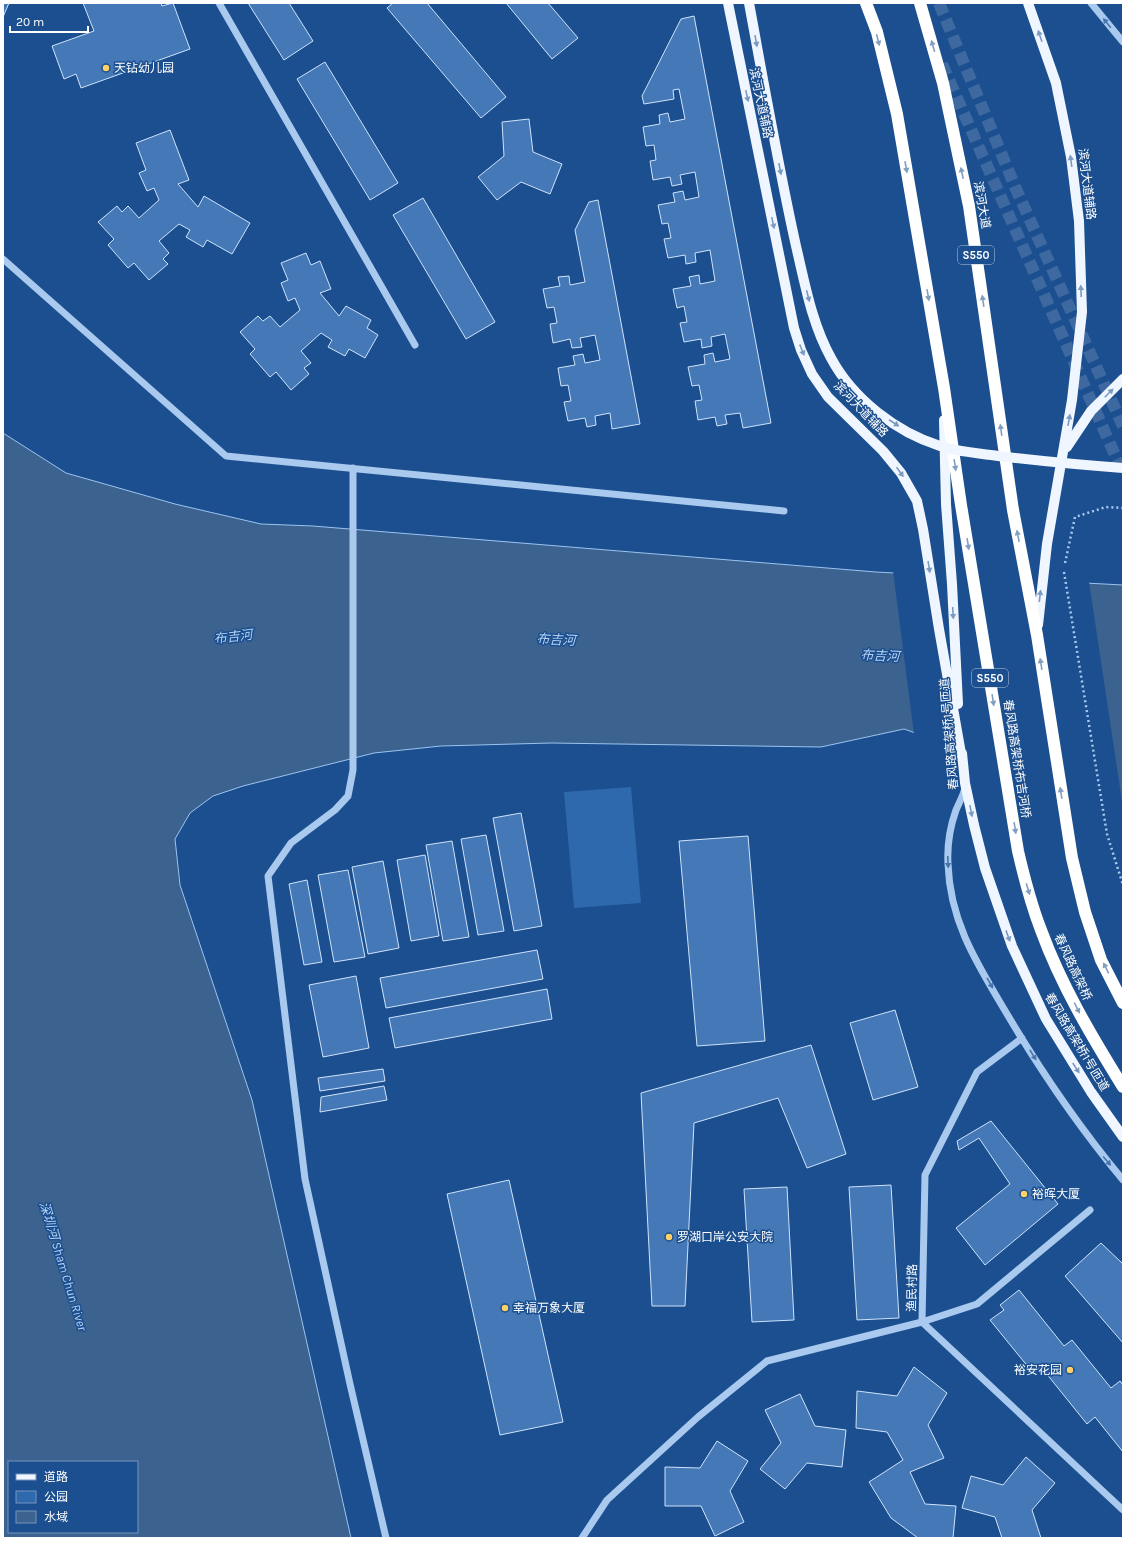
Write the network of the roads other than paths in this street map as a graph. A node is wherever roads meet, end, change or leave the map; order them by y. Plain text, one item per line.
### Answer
1 (219, 3) edge
2 (728, 3) edge
3 (749, 3) edge
4 (866, 3) edge
5 (920, 3) edge
6 (1028, 3) edge
7 (1092, 3) edge
8 (1123, 42) edge
9 (3, 259) edge
10 (415, 345) dead end
11 (1123, 380) edge
12 (944, 388) junction
13 (353, 468) junction
14 (1123, 468) edge
15 (784, 511) dead end
16 (1052, 514) junction
17 (1036, 635) junction
18 (962, 759) junction
19 (965, 783) junction
20 (1018, 851) joint
21 (1123, 1003) edge
22 (1022, 1038) junction
23 (1123, 1086) edge
24 (1123, 1137) edge
25 (1123, 1180) edge
26 (1090, 1210) dead end
27 (922, 1322) junction
28 (1123, 1510) edge
29 (386, 1538) edge
30 (582, 1538) edge

1 - 10 street
2 -> 18 main road, 滨河大道辅路
3 -> 14 main road, bridge
4 -> 12 highway, S550
17 -> 5 highway, 滨河大道 / S550
16 -> 6 main road, 滨河大道辅路
8 -> 7 street
9 - 13 street
16 -> 11 main road
12 -> 18 main road, 春风路高架桥1号匝道
12 -> 20 highway, 春风路高架桥布吉河桥 / S550
13 - 15 street
13 - 29 street
17 -> 16 main road, 滨河大道辅路
21 -> 17 highway, S550
18 - 19 main road, 春风路高架桥1号匝道
19 -> 22 street
19 -> 24 main road, 春风路高架桥1号匝道
20 -> 23 highway, 春风路高架桥 / S550
22 -> 25 street
22 - 27 street, 渔民村路
26 - 27 street
27 - 28 street, 渔民村路
27 - 30 street

